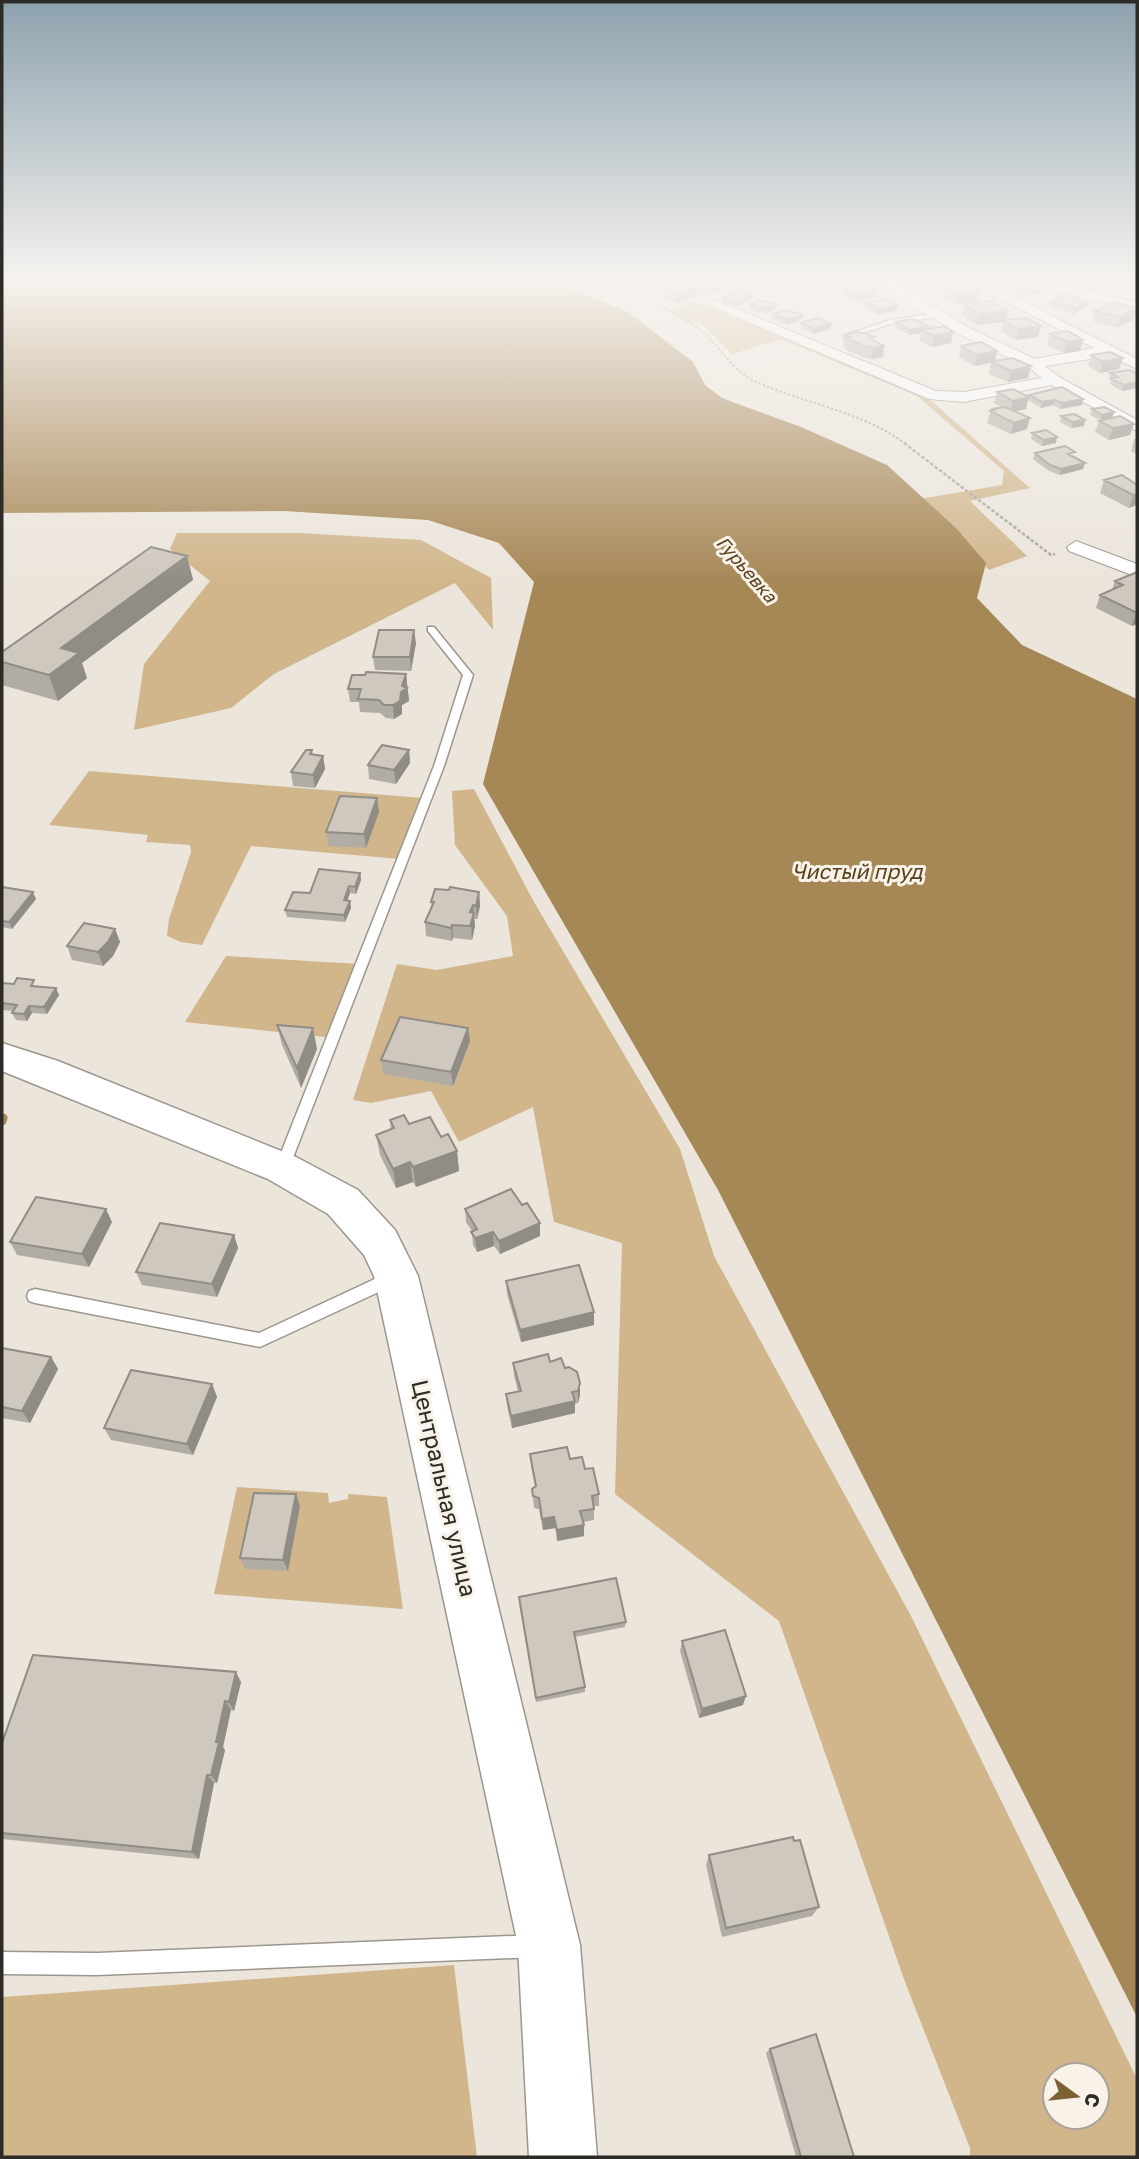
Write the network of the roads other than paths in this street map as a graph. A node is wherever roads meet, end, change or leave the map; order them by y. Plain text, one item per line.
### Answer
1 (900, 382) edge
2 (1046, 382) edge
3 (1058, 382) edge
4 (1137, 426) edge
5 (1076, 547) road end
6 (1137, 571) edge
7 (430, 629) dead end
8 (2, 1057) edge
9 (282, 1168) junction
10 (396, 1276) junction
11 (35, 1296) dead end
12 (549, 1945) junction
13 (2, 1963) edge
14 (563, 2157) edge

1 - 2 street
3 - 4 street
5 - 6 street
7 - 9 lane
8 - 9 main road, Центральная улица
9 - 10 main road, Центральная улица
10 - 11 lane
10 - 12 main road, Центральная улица
12 - 13 lane
12 - 14 main road, Центральная улица

